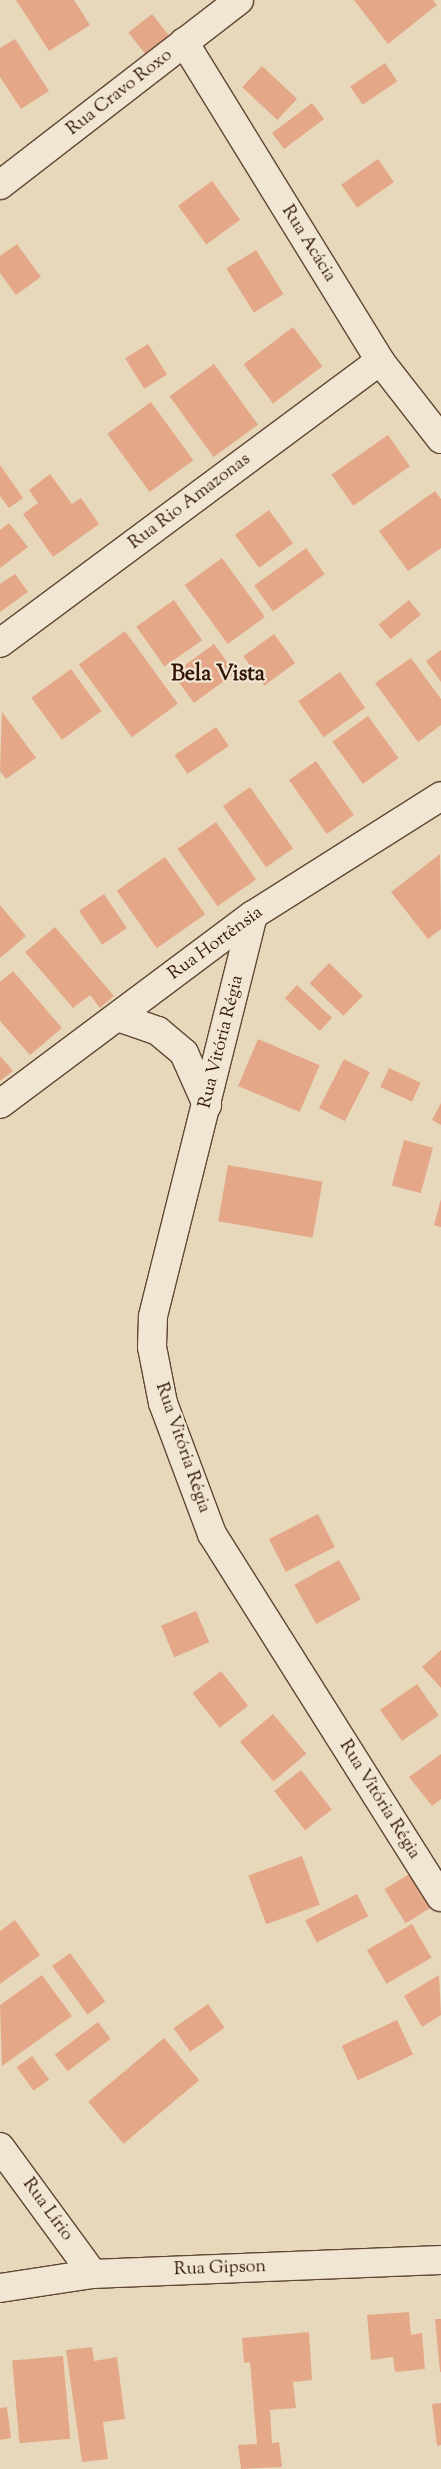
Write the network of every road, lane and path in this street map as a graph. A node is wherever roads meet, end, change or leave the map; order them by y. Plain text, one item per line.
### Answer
1 (239, 0) edge
2 (184, 42) junction
3 (0, 185) edge
4 (380, 361) junction
5 (441, 440) edge
6 (0, 643) edge
7 (439, 802) edge
8 (253, 915) junction
9 (118, 1017) junction
10 (0, 1104) edge
11 (207, 1105) junction
12 (441, 1897) edge
13 (0, 2147) edge
14 (441, 2260) edge
15 (93, 2274) junction
16 (0, 2288) edge

1 - 2 street, Rua Cravo Roxo
2 - 3 street, Rua Cravo Roxo
2 - 4 street, Rua Acácia
4 - 5 street, Rua Acácia
4 - 6 street, Rua Rio Amazonas
7 - 8 street, Rua Hortênsia
8 - 9 street, Rua Hortênsia
8 - 11 street, Rua Vitória Régia
9 - 10 street, Rua Hortênsia
9 - 11 street
11 - 12 street, Rua Vitória Régia
13 - 15 street, Rua Lírio
14 - 15 street, Rua Gipson
15 - 16 street, Rua Gipson

